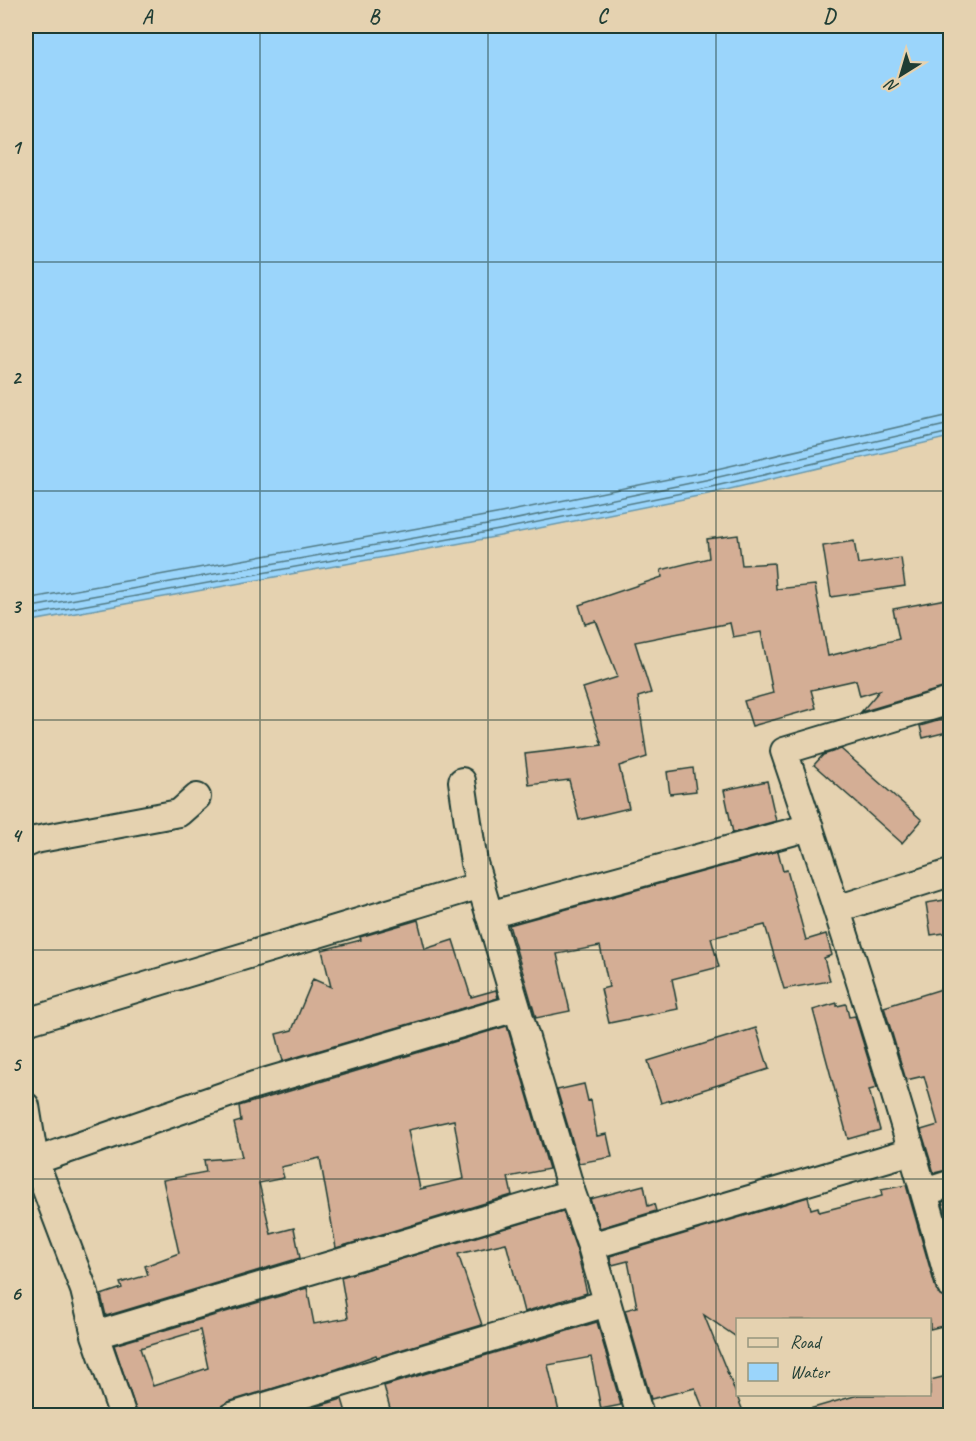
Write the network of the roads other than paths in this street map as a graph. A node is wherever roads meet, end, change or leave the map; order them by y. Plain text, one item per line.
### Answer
1 (951, 702) edge
2 (462, 781) dead end
3 (197, 797) dead end
4 (810, 827) junction
5 (26, 844) edge
6 (951, 873) edge
7 (481, 885) junction
8 (837, 909) junction
9 (489, 915) junction
10 (516, 1008) junction
11 (26, 1022) edge
12 (26, 1106) edge
13 (912, 1151) junction
14 (35, 1161) junction
15 (951, 1184) edge
16 (925, 1192) junction
17 (572, 1193) junction
18 (591, 1246) junction
19 (951, 1284) edge
20 (607, 1303) junction
21 (95, 1335) junction
22 (636, 1414) edge
23 (123, 1416) edge
24 (232, 1416) edge

1 - 4 street
2 - 7 street
3 - 5 street
4 - 8 street
4 - 9 street
6 - 8 street
7 - 9 street
7 - 11 street
8 - 13 street
9 - 10 street
10 - 14 street
10 - 17 street
12 - 14 street
13 - 16 street
13 - 18 street
14 - 21 street
15 - 16 street
16 - 19 street
17 - 18 street
17 - 21 street
18 - 20 street
20 - 22 street
20 - 24 street
21 - 23 street

